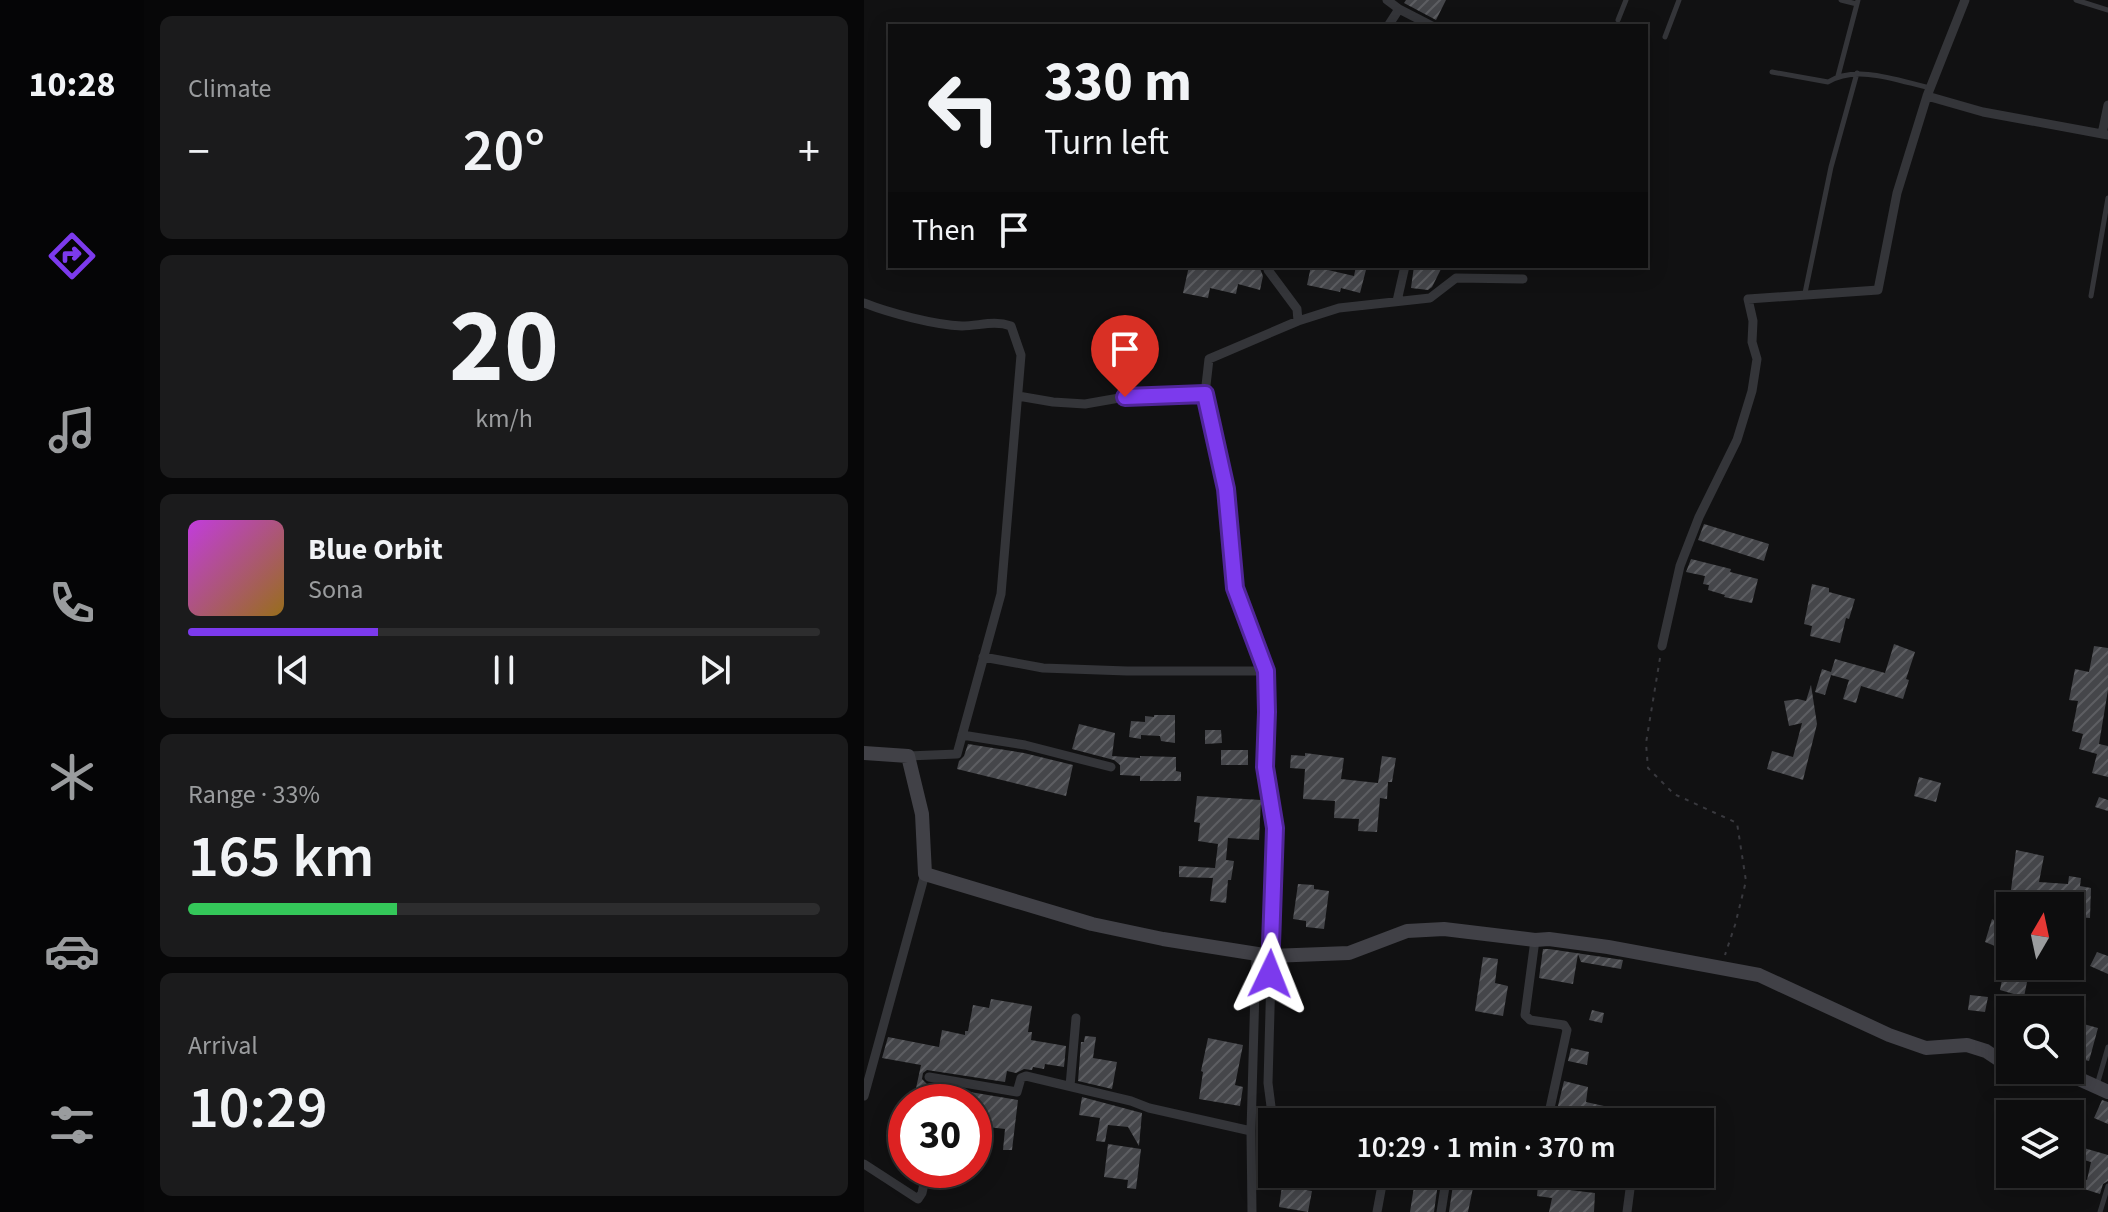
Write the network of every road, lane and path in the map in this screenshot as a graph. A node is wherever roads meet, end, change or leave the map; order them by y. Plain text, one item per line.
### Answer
1 (1387, 0) edge
2 (1626, 0) edge
3 (1679, 0) edge
4 (1841, 0) edge
5 (1965, 0) edge
6 (2076, 0) edge
7 (1858, 2) edge
8 (1399, 9) junction
9 (2108, 10) edge
10 (1618, 20) dead end
11 (1389, 24) edge
12 (1428, 24) edge
13 (1665, 37) dead end
14 (1772, 72) dead end
15 (1857, 73) junction
16 (1838, 76) junction
17 (1929, 92) junction
18 (2108, 105) edge
19 (2105, 134) edge
20 (2108, 198) edge
21 (1268, 268) edge
22 (1405, 268) edge
23 (1523, 279) dead end
24 (1805, 295) junction
25 (2091, 296) dead end
26 (1397, 301) junction
27 (864, 303) edge
28 (1298, 321) junction
29 (1205, 394) junction
30 (1018, 396) junction
31 (1662, 646) joint
32 (983, 657) junction
33 (1266, 671) junction
34 (962, 735) junction
35 (864, 753) edge
36 (908, 756) junction
37 (1111, 767) dead end
38 (925, 874) junction
39 (1535, 940) junction
40 (1263, 955) junction
41 (1721, 968) junction
42 (1076, 1018) dead end
43 (2108, 1047) edge
44 (1996, 1058) edge
45 (929, 1077) dead end
46 (946, 1081) junction
47 (945, 1084) edge
48 (1070, 1086) junction
49 (2102, 1089) edge
50 (864, 1096) edge
51 (1271, 1108) edge
52 (1550, 1108) edge
53 (1251, 1131) junction
54 (864, 1164) edge
55 (888, 1180) edge
56 (2108, 1186) edge
57 (901, 1188) edge
58 (923, 1188) edge
59 (1381, 1188) edge
60 (1445, 1188) edge
61 (1630, 1188) edge
62 (1252, 1212) edge
63 (1377, 1212) edge
64 (1441, 1212) edge
65 (1627, 1212) edge
66 (2100, 1212) edge

1 - 8 street
2 - 10 lane
3 - 13 lane
4 - 7 lane
5 - 17 street
6 - 9 lane
7 - 16 lane
8 - 11 street
8 - 12 street
14 - 16 lane
15 - 16 lane
15 - 17 lane
15 - 24 lane
17 - 19 street
17 - 24 street
18 - 19 street
20 - 25 lane
21 - 28 street
22 - 26 street
23 - 26 street
24 - 31 street
26 - 28 street
27 - 30 street
28 - 29 street
29 - 30 street
29 - 33 street
30 - 32 street
31 - 41 path
32 - 33 street
32 - 34 street
33 - 40 street
34 - 36 street
34 - 37 street
35 - 36 street
36 - 38 street
38 - 40 street
38 - 50 street
39 - 40 street
39 - 41 street
39 - 52 street
40 - 51 street
40 - 53 street
41 - 44 street
42 - 48 street
43 - 49 lane
45 - 46 street
46 - 47 street
46 - 48 street
48 - 53 street
53 - 62 street
54 - 55 street
56 - 66 lane
57 - 58 street
59 - 63 street
60 - 64 street
61 - 65 street

